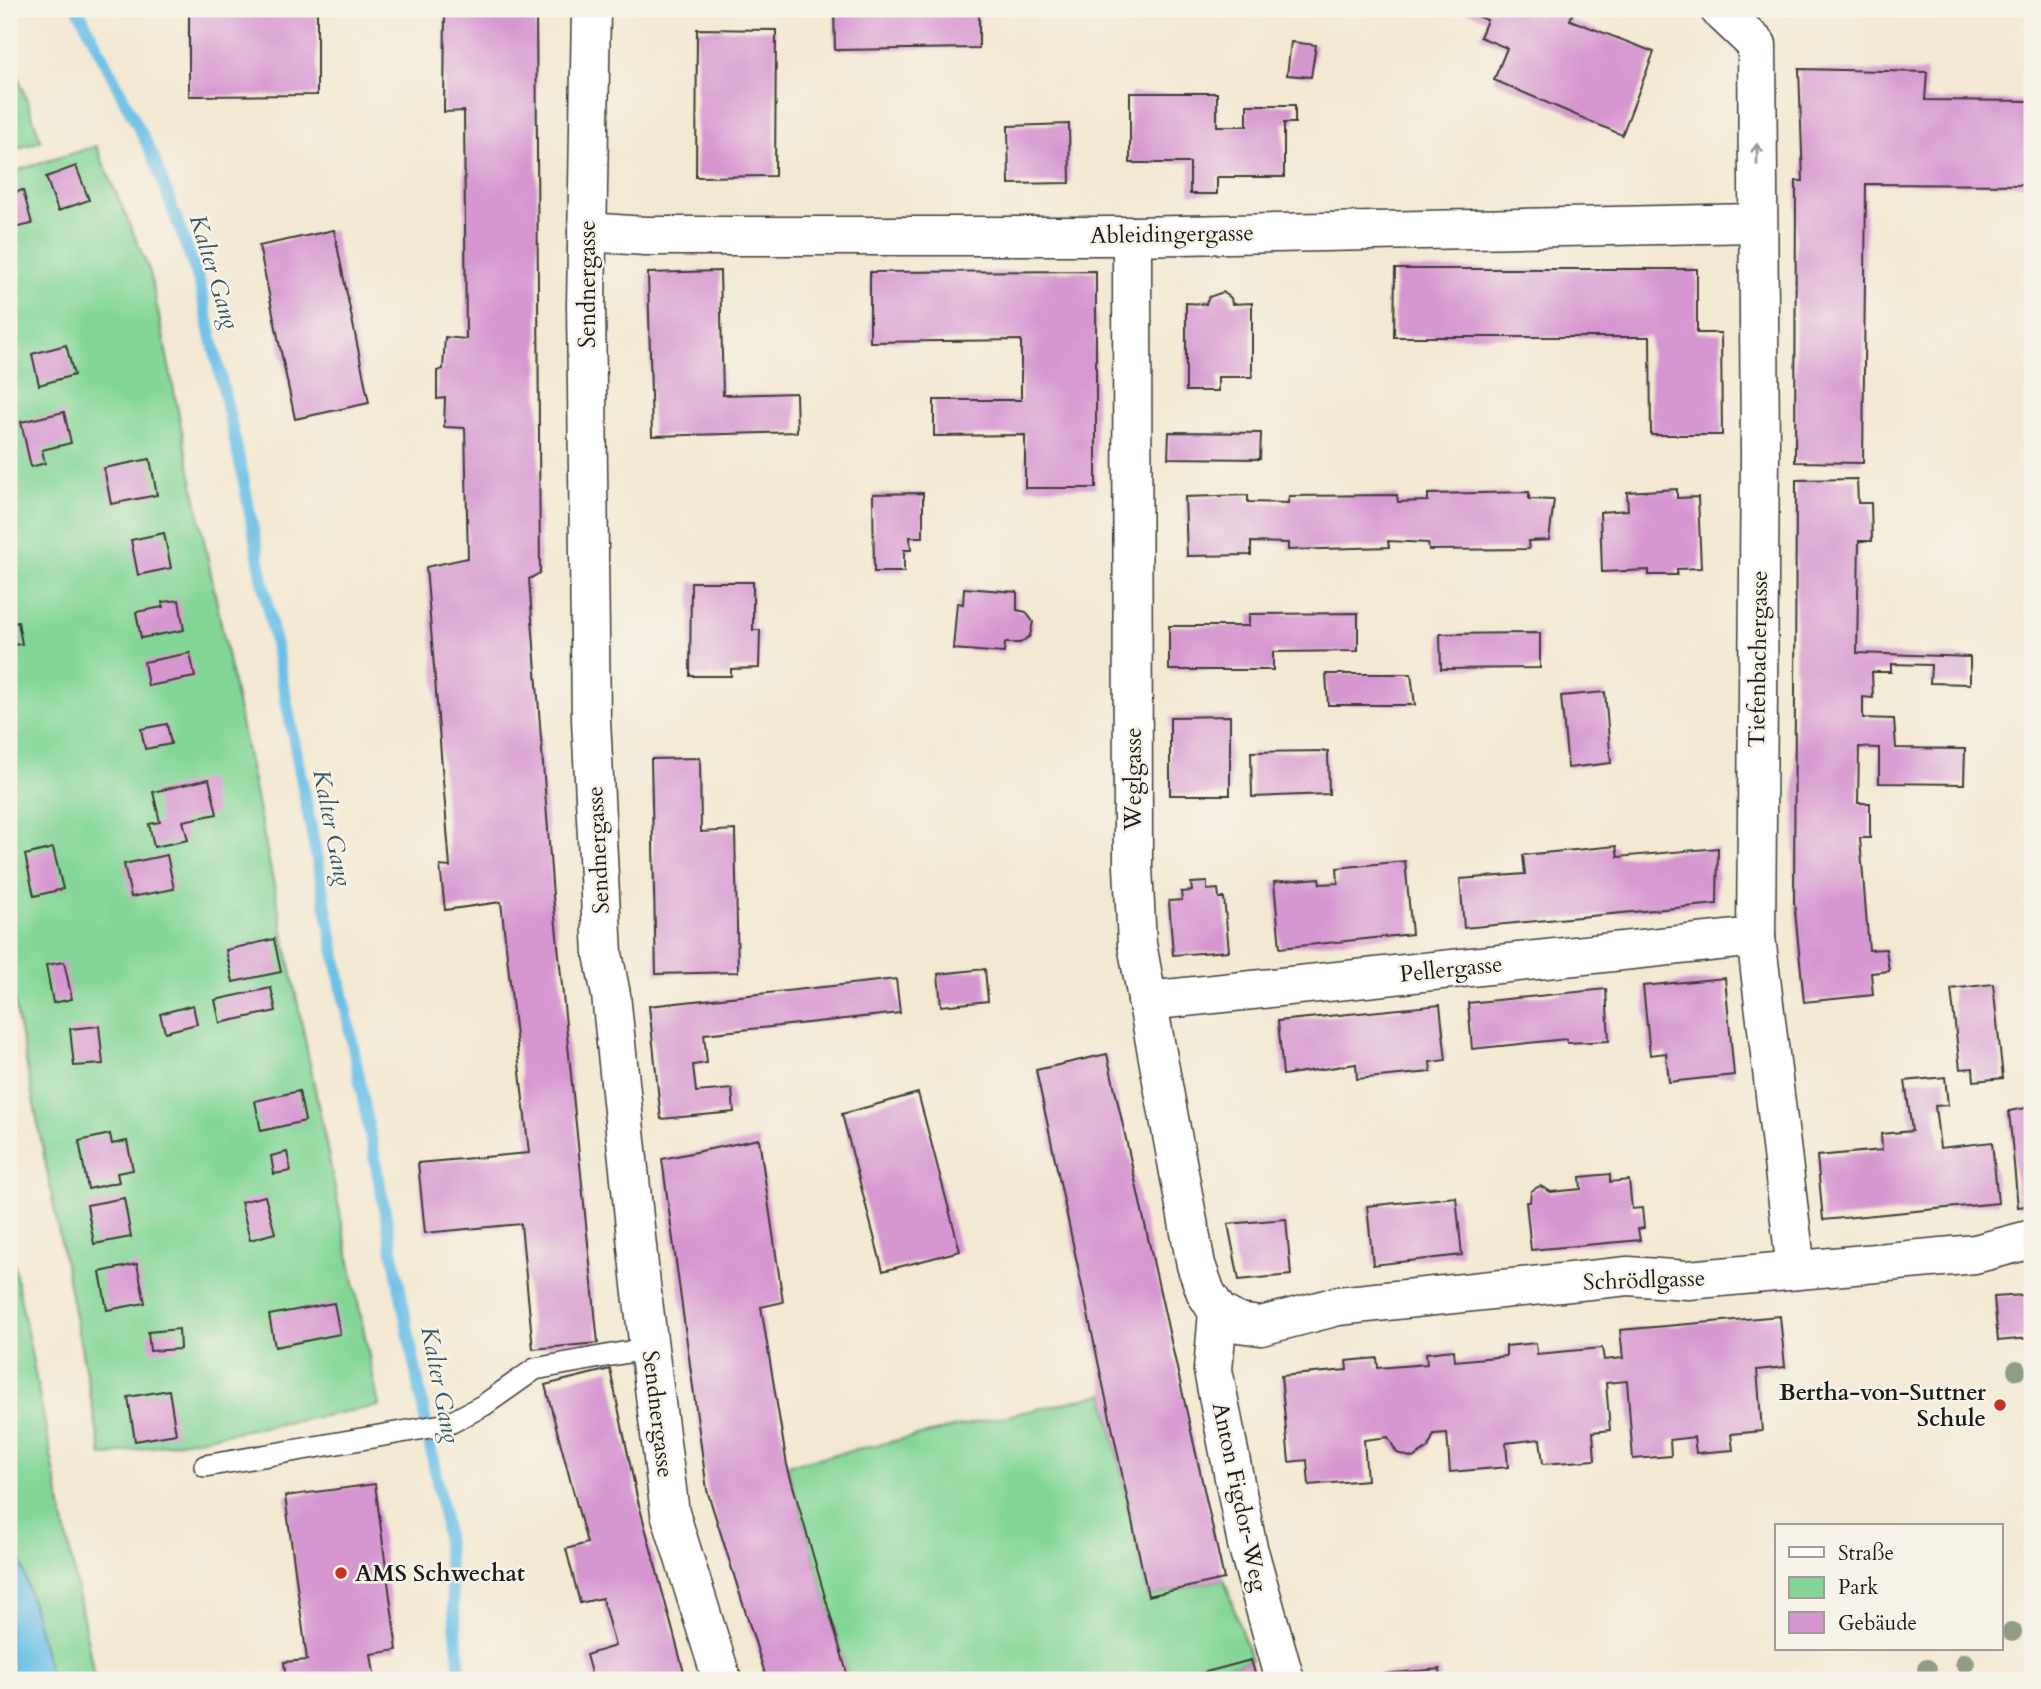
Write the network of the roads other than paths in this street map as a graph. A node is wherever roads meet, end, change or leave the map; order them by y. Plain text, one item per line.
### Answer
1 (591, 9) edge
2 (1719, 9) edge
3 (1757, 223) junction
4 (587, 232) junction
5 (1132, 236) junction
6 (1756, 937) junction
7 (1147, 1001) junction
8 (2032, 1239) edge
9 (1796, 1270) junction
10 (1219, 1312) junction
11 (650, 1348) junction
12 (205, 1466) dead end
13 (722, 1680) edge
14 (1284, 1680) edge

1 - 4 street, Sendnergasse
3 -> 2 street, Tiefenbachergasse
3 - 5 street, Ableidingergasse
3 - 6 street, Tiefenbachergasse
4 - 5 street, Ableidingergasse
4 - 11 street, Sendnergasse
5 - 7 street, Weglgasse
6 - 7 street, Pellergasse
6 - 9 street, Tiefenbachergasse
7 - 10 street, Weglgasse
8 - 9 street, Schrödlgasse
9 - 10 street, Schrödlgasse
10 - 14 street, Anton Figdor-Weg
11 - 12 lane
11 - 13 street, Sendnergasse

